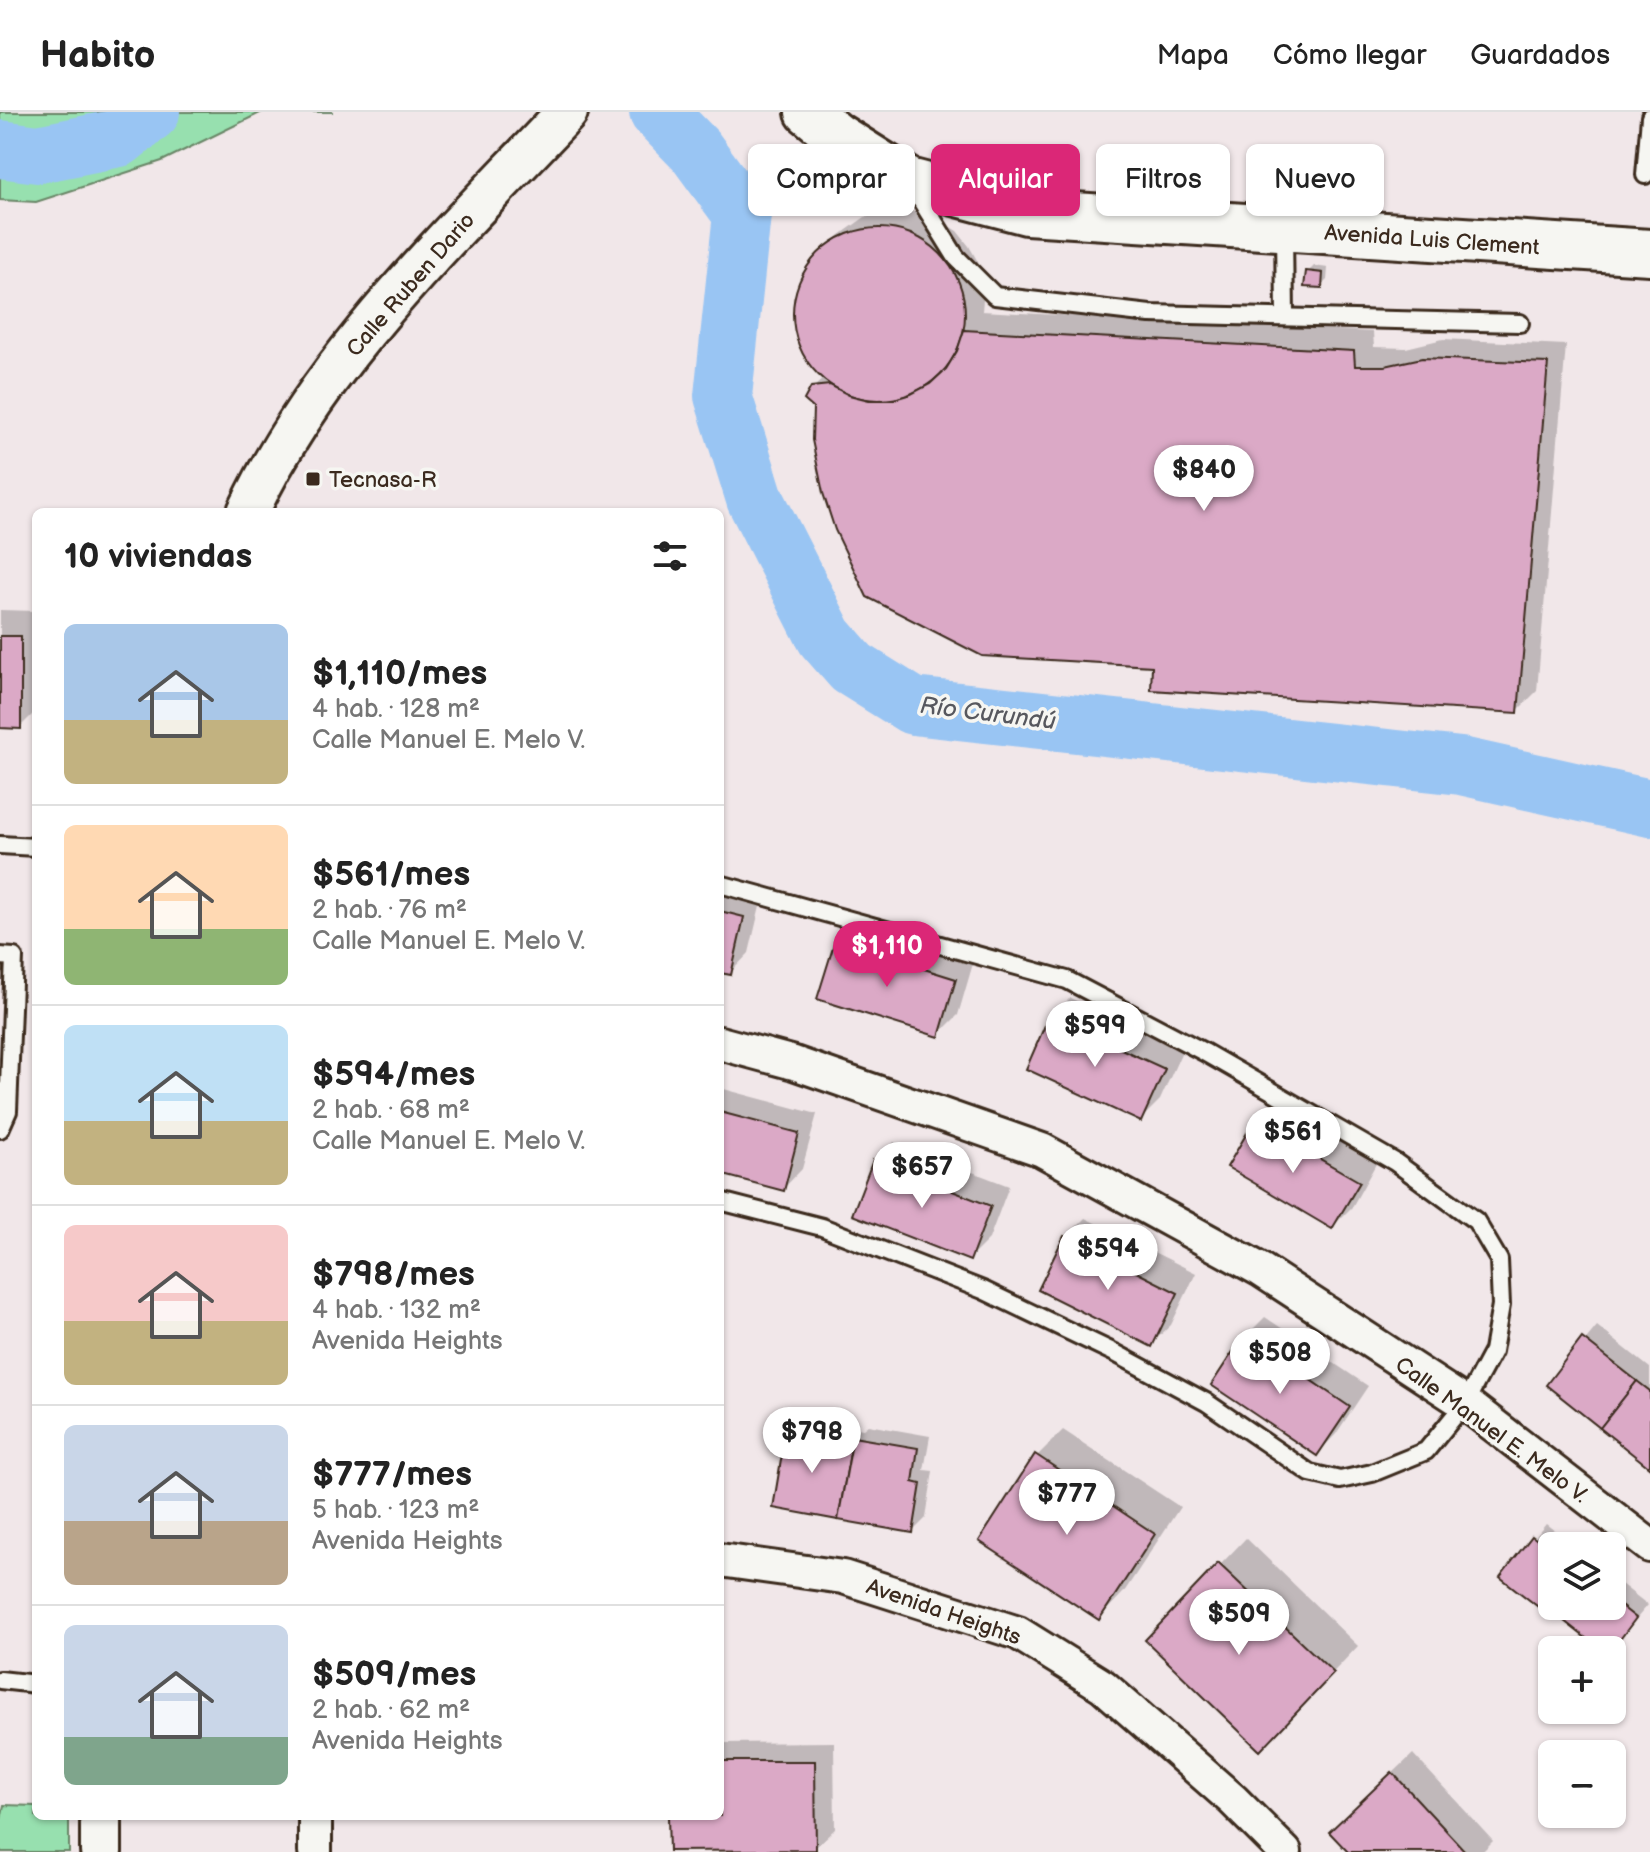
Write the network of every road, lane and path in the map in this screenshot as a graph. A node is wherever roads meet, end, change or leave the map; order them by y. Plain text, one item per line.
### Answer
1 (567, 112) edge
2 (808, 112) edge
3 (1650, 117) edge
4 (850, 144) edge
5 (1645, 175) dead end
6 (915, 183) edge
7 (915, 191) edge
8 (1284, 229) junction
9 (1650, 252) edge
10 (1285, 316) junction
11 (1520, 323) dead end
12 (250, 508) edge
13 (0, 845) edge
14 (32, 847) edge
15 (724, 885) edge
16 (0, 956) edge
17 (724, 1044) edge
18 (0, 1129) edge
19 (724, 1202) edge
20 (1465, 1403) junction
21 (1650, 1546) edge
22 (724, 1561) edge
23 (0, 1680) edge
24 (32, 1684) edge
25 (101, 1820) edge
26 (315, 1820) edge
27 (101, 1852) edge
28 (315, 1852) edge
29 (1285, 1852) edge

1 - 12 street, Calle Ruben Dario
2 - 4 main road, Avenida Luis Clement
3 - 5 lane
6 - 8 main road, Avenida Luis Clement
7 - 10 lane
8 - 9 main road, Avenida Luis Clement
8 - 10 lane
10 - 11 lane
13 - 14 lane
15 - 20 lane
16 - 18 lane
17 - 20 street, Calle Manuel E. Melo V.
19 - 20 lane
20 - 21 street, Calle Manuel E. Melo V.
22 - 29 street, Avenida Heights
23 - 24 lane
25 - 27 street
26 - 28 street

